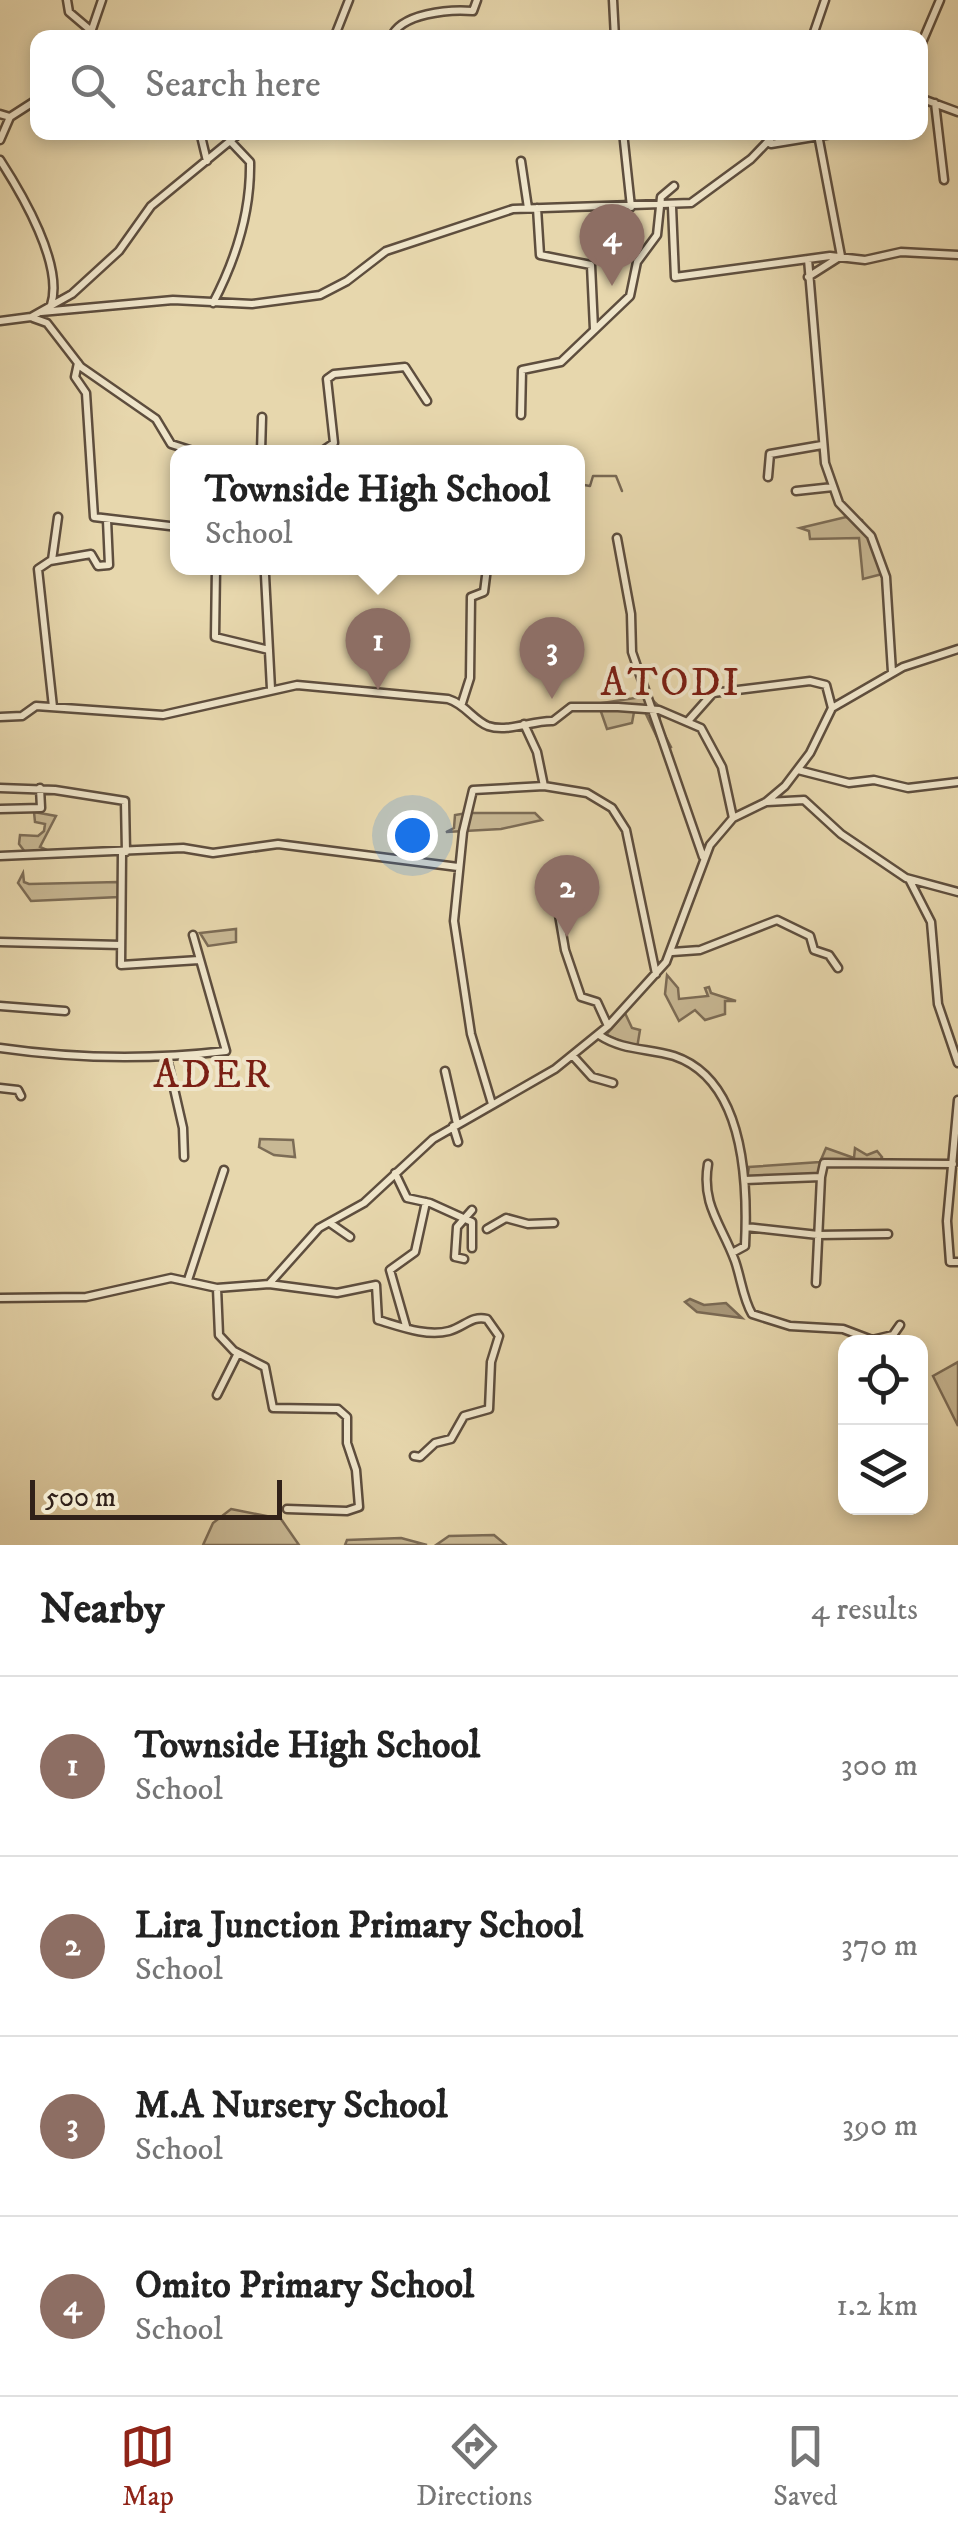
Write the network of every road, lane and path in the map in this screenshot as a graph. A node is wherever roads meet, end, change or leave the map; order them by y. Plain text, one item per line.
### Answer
1 (67, 0) edge
2 (102, 0) edge
3 (348, 0) edge
4 (477, 0) edge
5 (613, 0) edge
6 (825, 0) edge
7 (940, 0) edge
8 (86, 30) edge
9 (90, 30) edge
10 (337, 30) edge
11 (396, 30) edge
12 (615, 30) edge
13 (815, 30) edge
14 (927, 30) edge
15 (928, 101) edge
16 (30, 103) edge
17 (935, 103) junction
18 (958, 112) edge
19 (0, 114) edge
20 (10, 117) junction
21 (0, 140) edge
22 (202, 140) edge
23 (625, 140) edge
24 (772, 140) edge
25 (819, 140) joint
26 (232, 142) joint
27 (770, 144) junction
28 (0, 160) edge
29 (207, 161) junction
30 (521, 161) dead end
31 (944, 180) dead end
32 (674, 186) dead end
33 (631, 206) junction
34 (658, 207) junction
35 (672, 207) junction
36 (532, 208) junction
37 (672, 220) junction
38 (658, 235) junction
39 (958, 255) edge
40 (841, 256) junction
41 (808, 260) junction
42 (808, 277) junction
43 (213, 303) junction
44 (50, 306) junction
45 (41, 312) junction
46 (32, 318) junction
47 (0, 321) edge
48 (594, 330) junction
49 (78, 364) junction
50 (427, 401) dead end
51 (521, 415) dead end
52 (262, 417) dead end
53 (822, 444) junction
54 (174, 445) edge
55 (261, 445) edge
56 (331, 445) edge
57 (768, 477) dead end
58 (834, 487) junction
59 (796, 491) dead end
60 (58, 517) dead end
61 (106, 520) junction
62 (170, 526) edge
63 (617, 538) dead end
64 (52, 560) junction
65 (216, 575) edge
66 (265, 575) dead end
67 (486, 575) edge
68 (958, 648) edge
69 (270, 650) junction
70 (892, 674) junction
71 (272, 689) junction
72 (462, 703) junction
73 (53, 707) junction
74 (650, 708) junction
75 (832, 708) junction
76 (0, 717) edge
77 (689, 720) junction
78 (524, 724) junction
79 (798, 770) junction
80 (958, 782) edge
81 (544, 786) junction
82 (0, 788) edge
83 (40, 788) junction
84 (766, 802) junction
85 (0, 809) edge
86 (733, 818) junction
87 (124, 853) junction
88 (0, 856) edge
89 (704, 858) junction
90 (458, 867) junction
91 (909, 880) junction
92 (958, 892) edge
93 (558, 909) dead end
94 (194, 935) dead end
95 (0, 942) edge
96 (121, 944) junction
97 (672, 952) junction
98 (199, 960) junction
99 (838, 968) dead end
100 (656, 974) junction
101 (0, 1006) edge
102 (65, 1012) dead end
103 (608, 1026) junction
104 (599, 1035) junction
105 (0, 1048) edge
106 (573, 1056) junction
107 (167, 1058) junction
108 (958, 1063) edge
109 (445, 1070) dead end
110 (613, 1083) dead end
111 (0, 1088) edge
112 (20, 1096) dead end
113 (958, 1100) edge
114 (492, 1104) junction
115 (956, 1121) edge
116 (455, 1125) junction
117 (458, 1142) dead end
118 (184, 1157) dead end
119 (708, 1164) dead end
120 (953, 1164) junction
121 (224, 1170) dead end
122 (394, 1172) junction
123 (822, 1177) junction
124 (745, 1180) junction
125 (426, 1202) junction
126 (949, 1203) junction
127 (958, 1206) edge
128 (470, 1216) junction
129 (328, 1222) junction
130 (554, 1223) dead end
131 (745, 1226) junction
132 (888, 1234) dead end
133 (818, 1235) junction
134 (350, 1237) dead end
135 (472, 1248) dead end
136 (732, 1253) junction
137 (464, 1259) dead end
138 (958, 1262) edge
139 (188, 1280) junction
140 (816, 1283) dead end
141 (269, 1284) junction
142 (217, 1288) junction
143 (0, 1298) edge
144 (900, 1325) dead end
145 (406, 1326) junction
146 (238, 1353) junction
147 (217, 1395) dead end
148 (414, 1456) dead end
149 (287, 1509) dead end

1 - 8 street
2 - 9 street
3 - 10 street
4 - 11 street
5 - 12 street
6 - 13 street
7 - 14 street
15 - 17 street
16 - 20 street
17 - 18 street
17 - 31 street
19 - 20 street
20 - 21 street
22 - 29 street
23 - 33 street
24 - 27 street
25 - 27 street
25 - 40 street
26 - 29 street
26 - 43 street
27 - 35 street
28 - 44 street
29 - 44 street
30 - 36 street
32 - 34 street
33 - 34 street
33 - 36 street
34 - 35 street
34 - 38 street
35 - 37 street
36 - 43 street
36 - 48 street
37 - 38 street
37 - 41 street
38 - 48 street
39 - 40 street
40 - 41 street
40 - 42 street
41 - 42 street
42 - 53 street
43 - 45 street
44 - 45 street
45 - 46 street
46 - 47 street
46 - 49 street
48 - 51 street
49 - 54 street
49 - 61 street
50 - 56 street
52 - 55 street
53 - 57 street
53 - 58 street
58 - 59 street
58 - 70 street
60 - 64 street
61 - 62 street
61 - 64 street
63 - 74 street
64 - 73 street
65 - 69 street
66 - 69 street
67 - 72 street
68 - 70 street
69 - 71 street
70 - 75 street
71 - 72 street
71 - 73 street
72 - 78 street
73 - 76 street
74 - 77 street
74 - 78 street
74 - 89 street
75 - 77 street
75 - 79 street
77 - 86 street
78 - 81 street
79 - 80 street
79 - 84 street
81 - 90 street
81 - 100 street
82 - 83 street
83 - 85 street
83 - 87 street
84 - 86 street
84 - 91 street
86 - 89 street
87 - 88 street
87 - 90 street
87 - 96 street
89 - 97 street
90 - 114 street
91 - 92 street
91 - 108 street
93 - 103 street
94 - 98 street
95 - 96 street
96 - 98 street
97 - 99 street
97 - 100 street
98 - 107 street
100 - 103 street
101 - 102 street
103 - 104 street
104 - 106 street
104 - 124 street
105 - 107 street
106 - 110 street
106 - 114 street
107 - 118 street
109 - 116 street
111 - 112 street
113 - 115 street
114 - 116 street
115 - 120 street
116 - 117 street
116 - 122 street
119 - 136 street
120 - 123 street
120 - 126 street
121 - 139 street
122 - 125 street
122 - 129 street
123 - 124 street
123 - 133 street
124 - 131 street
125 - 128 street
125 - 145 street
126 - 127 street
126 - 138 street
128 - 130 street
128 - 135 street
128 - 137 street
129 - 134 street
129 - 141 street
131 - 133 street
131 - 136 street
132 - 133 street
133 - 140 street
136 - 144 street
139 - 142 street
139 - 143 street
141 - 142 street
141 - 145 street
142 - 146 street
145 - 148 street
146 - 147 street
146 - 149 street

